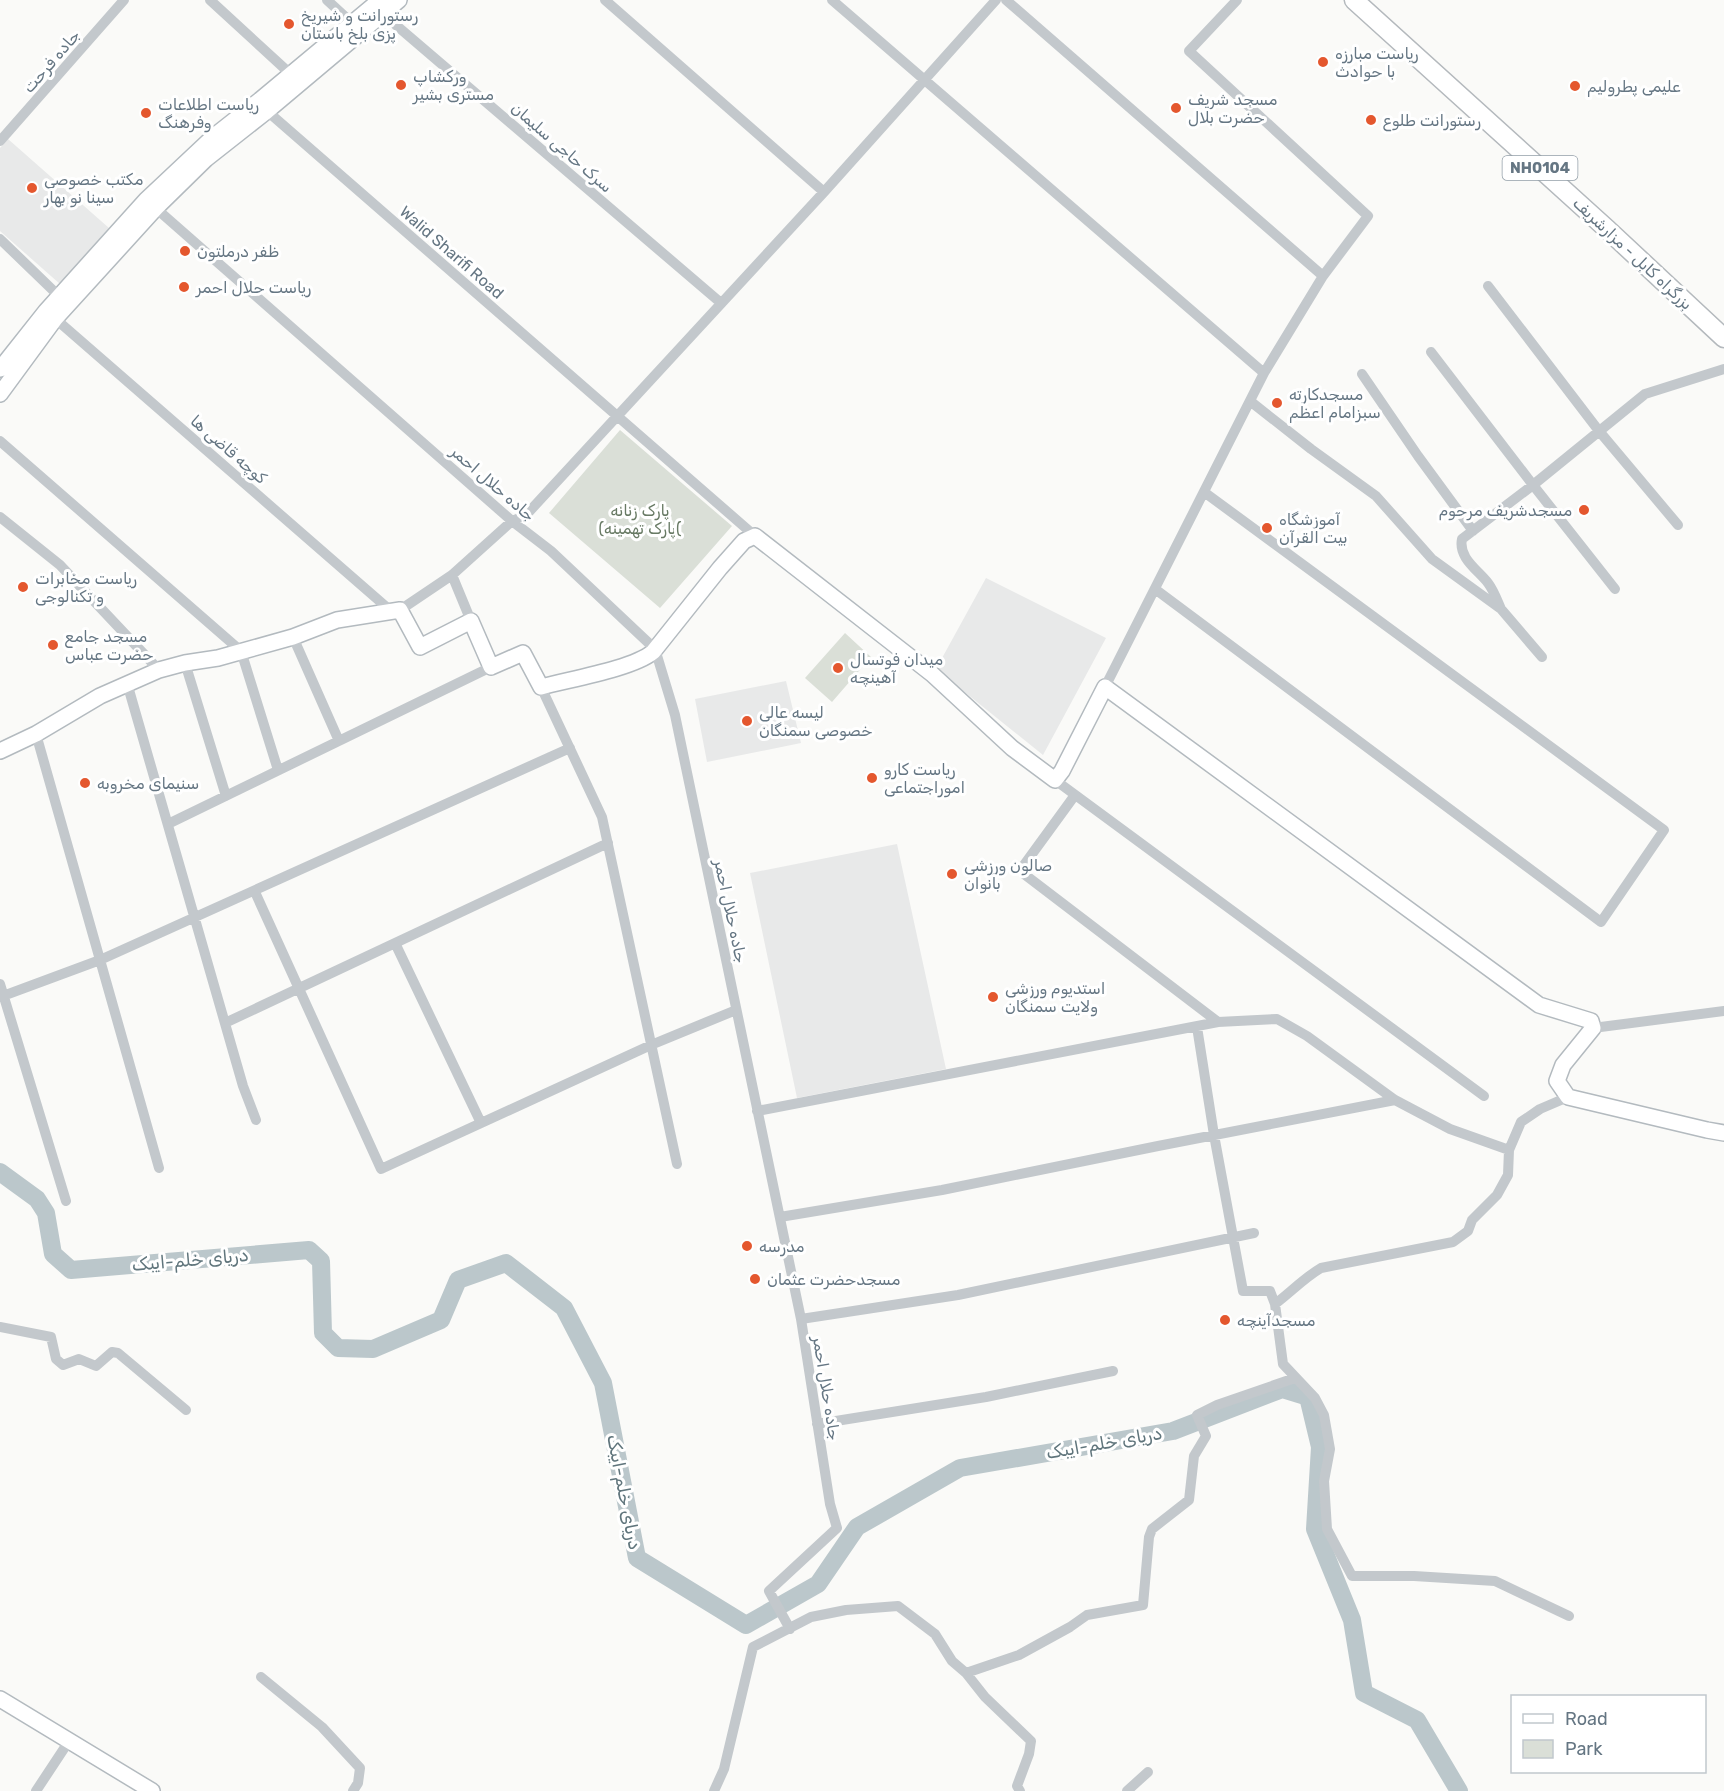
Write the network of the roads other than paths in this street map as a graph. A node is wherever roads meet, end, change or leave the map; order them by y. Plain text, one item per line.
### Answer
1 (124, 0) edge
2 (210, 0) edge
3 (327, 0) edge
4 (399, 0) edge
5 (605, 0) edge
6 (832, 0) edge
7 (996, 0) edge
8 (1006, 0) edge
9 (1237, 0) edge
10 (1354, 0) edge
11 (381, 7) edge
12 (352, 24) junction
13 (296, 79) junction
14 (924, 81) junction
15 (267, 111) junction
16 (0, 141) edge
17 (824, 192) junction
18 (151, 204) junction
19 (0, 239) edge
20 (1323, 276) junction
21 (1488, 286) dead end
22 (64, 301) junction
23 (721, 303) junction
24 (51, 315) junction
25 (1724, 338) edge
26 (1431, 352) dead end
27 (0, 369) edge
28 (1724, 369) edge
29 (1264, 373) junction
30 (1362, 374) dead end
31 (0, 394) edge
32 (1250, 401) junction
33 (618, 415) junction
34 (1599, 431) junction
35 (0, 441) edge
36 (1533, 485) junction
37 (1204, 492) junction
38 (0, 517) edge
39 (512, 521) junction
40 (1678, 525) dead end
41 (1473, 531) junction
42 (755, 536) junction
43 (452, 575) junction
44 (1155, 589) junction
45 (1615, 589) dead end
46 (1501, 609) junction
47 (396, 610) junction
48 (471, 621) junction
49 (293, 637) junction
50 (655, 649) junction
51 (241, 651) junction
52 (1542, 657) dead end
53 (186, 663) junction
54 (490, 667) junction
55 (159, 670) junction
56 (127, 683) junction
57 (541, 687) junction
58 (1105, 687) junction
59 (36, 734) junction
60 (339, 741) junction
61 (570, 748) junction
62 (0, 751) edge
63 (278, 770) junction
64 (1055, 780) junction
65 (1075, 795) junction
66 (226, 796) junction
67 (168, 824) junction
68 (608, 843) junction
69 (255, 892) junction
70 (195, 919) junction
71 (395, 943) junction
72 (100, 960) junction
73 (0, 984) edge
74 (299, 988) junction
75 (2, 997) edge
76 (736, 1010) junction
77 (1724, 1011) edge
78 (225, 1023) junction
79 (1218, 1023) junction
80 (1197, 1027) junction
81 (1593, 1028) junction
82 (651, 1045) junction
83 (1484, 1096) dead end
84 (1568, 1097) junction
85 (1395, 1100) junction
86 (758, 1111) junction
87 (256, 1120) dead end
88 (481, 1123) junction
89 (1724, 1133) edge
90 (1214, 1135) junction
91 (1509, 1150) junction
92 (677, 1164) dead end
93 (159, 1168) dead end
94 (66, 1201) dead end
95 (780, 1217) junction
96 (1254, 1233) dead end
97 (1233, 1237) junction
98 (1275, 1304) junction
99 (801, 1319) junction
100 (0, 1327) edge
101 (1113, 1371) dead end
102 (1295, 1378) junction
103 (186, 1410) dead end
104 (818, 1424) junction
105 (1569, 1616) dead end
106 (790, 1629) junction
107 (966, 1673) junction
108 (261, 1677) dead end
109 (0, 1699) edge
110 (69, 1741) junction
111 (1148, 1772) dead end
112 (36, 1791) edge
113 (152, 1791) edge
114 (353, 1791) edge
115 (714, 1791) edge
116 (1020, 1791) edge
117 (1127, 1791) edge

1 - 16 street, جاده فرحت
2 - 13 street
3 - 12 street
4 - 11 street
5 - 17 street
6 - 14 street
7 - 14 street
8 - 20 street
9 - 20 street
10 - 25 highway, بزرگراه کابل - مزارشریف / NH0104
11 - 12 street
11 - 13 street
11 - 23 street, سرک حاجی سلیمان
12 - 13 street
13 - 15 street
13 - 18 street
14 - 17 street
14 - 29 street
15 - 18 street
15 - 33 street, Walid Sharifi Road
17 - 23 street
18 - 22 street
18 - 39 street, جاده حلال احمر
19 - 22 street
20 - 29 street
21 - 34 street
22 - 24 street
23 - 33 street
24 - 27 street
24 - 31 street
24 - 47 street, کوچه قاضی ها
26 - 36 street
28 - 34 street
29 - 32 street
30 - 41 street
32 - 37 street
32 - 46 street
33 - 39 street
33 - 42 street, Walid Sharifi Road
34 - 36 street
34 - 40 street
35 - 51 street
36 - 41 street
36 - 45 street
37 - 44 street
37 - 44 street
38 - 55 street
39 - 43 street
39 - 50 street, جاده حلال احمر
41 - 46 street
42 - 50 street
42 - 64 street
43 - 47 street
43 - 48 street
44 - 58 street
46 - 52 street
47 - 48 street
47 - 49 street
48 - 54 street
49 - 51 street
49 - 60 street
50 - 57 street
50 - 76 street, جاده حلال احمر
51 - 53 street
51 - 63 street
53 - 55 street
53 - 66 street
54 - 57 street
54 - 60 street
55 - 56 street
56 - 59 street
56 - 67 street
57 - 61 street
58 - 64 street
58 - 81 street
59 - 62 street
59 - 72 street
60 - 63 street
61 - 68 street
61 - 69 street
63 - 66 street
64 - 65 street
65 - 79 street
65 - 83 street
66 - 67 street
67 - 70 street
68 - 71 street
68 - 82 street
69 - 70 street
69 - 74 street
70 - 72 street
70 - 78 street
71 - 74 street
71 - 88 street
72 - 75 street
72 - 93 street
73 - 75 street
74 - 78 street
74 - 88 street
75 - 94 street
76 - 82 street
76 - 86 street, جاده حلال احمر
77 - 81 street
78 - 87 street
79 - 80 street
79 - 85 street
80 - 86 street
80 - 90 street
81 - 84 street
82 - 88 street
82 - 92 street
84 - 89 street
84 - 91 street
85 - 90 street
85 - 91 street
86 - 95 street, جاده حلال احمر
90 - 95 street
90 - 97 street
91 - 98 street
95 - 99 street, جاده حلال احمر
96 - 97 street
97 - 98 street
97 - 99 street
98 - 102 street
99 - 104 street, جاده حلال احمر
100 - 103 street
101 - 104 street
102 - 105 street
102 - 107 street
104 - 106 street, جاده حلال احمر
106 - 107 street
106 - 115 street
107 - 116 street
108 - 114 street
109 - 110 street
110 - 112 street
110 - 113 street
111 - 117 street

